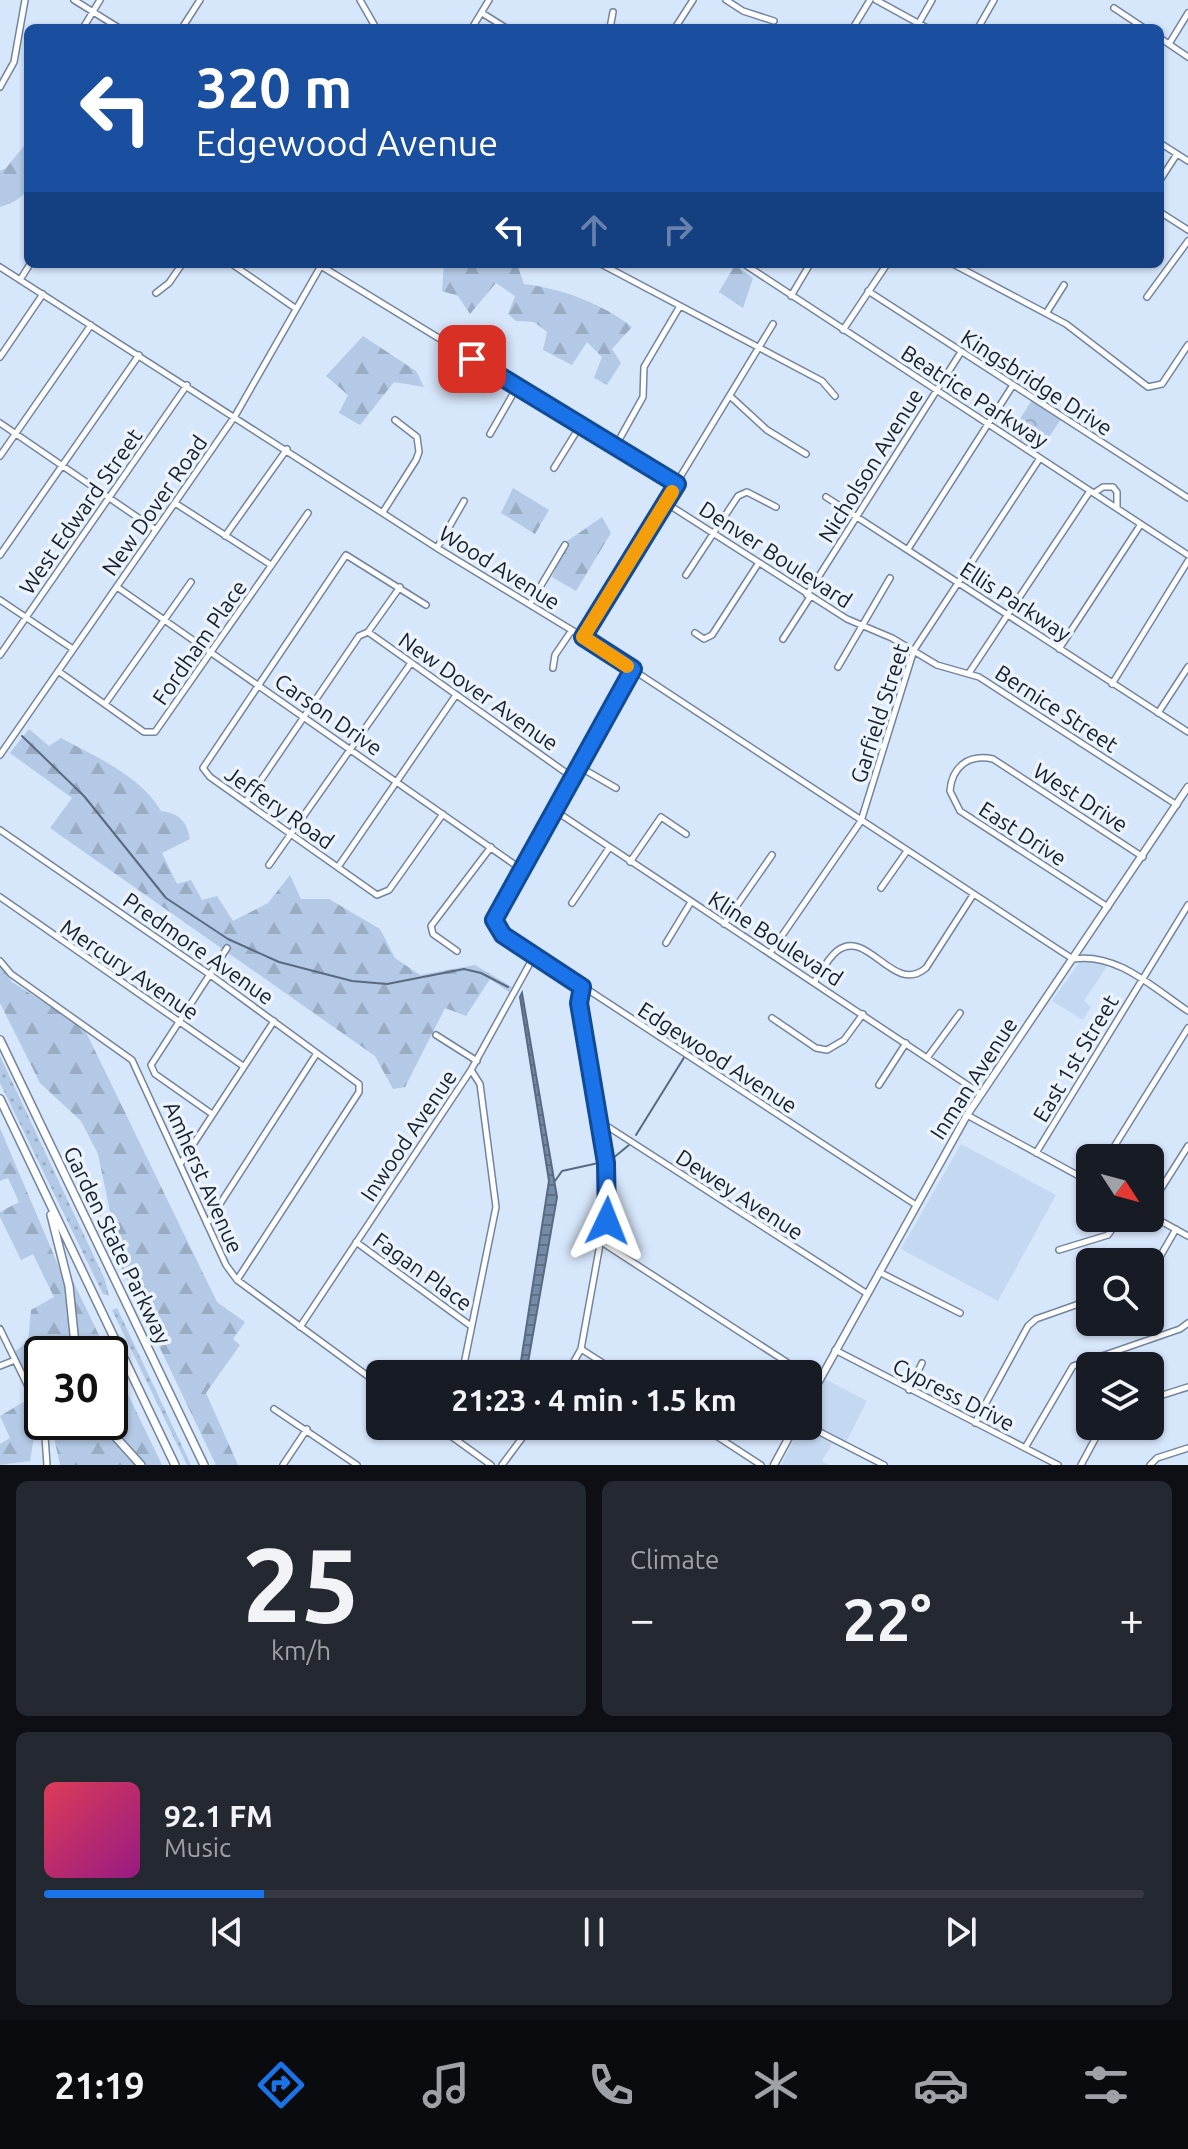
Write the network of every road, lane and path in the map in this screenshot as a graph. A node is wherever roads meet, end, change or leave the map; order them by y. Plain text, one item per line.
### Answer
1 (25, 0) edge
2 (74, 0) edge
3 (100, 0) edge
4 (200, 0) edge
5 (360, 0) edge
6 (489, 0) edge
7 (693, 0) edge
8 (726, 0) edge
9 (870, 0) edge
10 (876, 0) edge
11 (932, 0) edge
12 (994, 0) edge
13 (1114, 8) dead end
14 (93, 12) junction
15 (613, 12) dead end
16 (482, 13) junction
17 (1188, 13) edge
18 (774, 21) dead end
19 (86, 24) edge
20 (112, 24) edge
21 (185, 24) edge
22 (374, 24) edge
23 (475, 24) edge
24 (500, 24) edge
25 (611, 24) edge
26 (678, 24) edge
27 (855, 24) edge
28 (915, 24) edge
29 (919, 24) edge
30 (980, 24) edge
31 (1138, 24) edge
32 (1164, 41) edge
33 (1169, 44) junction
34 (1188, 57) edge
35 (0, 87) edge
36 (1164, 146) edge
37 (1177, 154) junction
38 (1188, 161) edge
39 (1164, 174) edge
40 (1164, 215) edge
41 (1188, 230) edge
42 (1188, 241) edge
43 (0, 267) edge
44 (28, 268) edge
45 (179, 268) edge
46 (238, 268) edge
47 (320, 268) edge
48 (327, 268) edge
49 (609, 268) edge
50 (750, 268) edge
51 (808, 268) edge
52 (884, 268) edge
53 (961, 268) edge
54 (20, 280) junction
55 (1064, 285) dead end
56 (868, 291) junction
57 (156, 293) dead end
58 (43, 294) junction
59 (791, 296) junction
60 (1147, 297) dead end
61 (680, 306) junction
62 (295, 308) junction
63 (1047, 312) junction
64 (773, 324) dead end
65 (91, 325) junction
66 (843, 330) junction
67 (1188, 345) edge
68 (759, 347) junction
69 (961, 352) junction
70 (139, 355) junction
71 (0, 357) edge
72 (187, 385) junction
73 (1013, 385) junction
74 (517, 387) junction
75 (936, 390) junction
76 (730, 396) junction
77 (835, 396) dead end
78 (235, 416) junction
79 (395, 420) dead end
80 (0, 423) edge
81 (987, 424) junction
82 (580, 426) junction
83 (16, 433) junction
84 (490, 434) dead end
85 (615, 447) junction
86 (287, 449) junction
87 (806, 454) dead end
88 (0, 456) edge
89 (1040, 458) junction
90 (62, 466) junction
91 (554, 468) dead end
92 (677, 484) junction
93 (1092, 492) junction
94 (826, 497) dead end
95 (109, 498) junction
96 (1188, 498) edge
97 (464, 501) dead end
98 (175, 503) junction
99 (666, 503) junction
100 (776, 507) dead end
101 (1117, 508) junction
102 (383, 512) junction
103 (308, 513) dead end
104 (857, 516) junction
105 (1141, 524) junction
106 (156, 530) junction
107 (714, 532) junction
108 (225, 536) junction
109 (565, 545) dead end
110 (437, 548) junction
111 (908, 549) junction
112 (0, 555) edge
113 (1188, 555) edge
114 (1188, 561) edge
115 (758, 564) junction
116 (272, 565) junction
117 (686, 575) dead end
118 (890, 578) dead end
119 (191, 582) dead end
120 (957, 582) junction
121 (117, 587) junction
122 (400, 587) junction
123 (808, 596) junction
124 (0, 600) edge
125 (530, 604) junction
126 (426, 605) dead end
127 (1008, 616) junction
128 (26, 618) junction
129 (166, 621) junction
130 (862, 625) junction
131 (572, 630) junction
132 (368, 632) junction
133 (695, 633) dead end
134 (583, 637) junction
135 (783, 639) dead end
136 (73, 649) junction
137 (1059, 649) junction
138 (914, 650) junction
139 (213, 652) junction
140 (0, 655) edge
141 (411, 663) junction
142 (838, 667) dead end
143 (1188, 667) edge
144 (553, 668) dead end
145 (633, 669) junction
146 (58, 671) junction
147 (969, 673) junction
148 (1112, 684) junction
149 (259, 685) junction
150 (456, 695) junction
151 (105, 704) junction
152 (1158, 713) junction
153 (305, 717) junction
154 (1188, 732) edge
155 (862, 740) dead end
156 (884, 747) junction
157 (351, 749) junction
158 (0, 755) edge
159 (1002, 763) joint
160 (578, 766) junction
161 (572, 777) junction
162 (398, 781) junction
163 (1188, 787) edge
164 (616, 788) dead end
165 (246, 802) junction
166 (1177, 805) junction
167 (554, 810) junction
168 (443, 814) junction
169 (861, 821) junction
170 (0, 830) edge
171 (291, 834) junction
172 (686, 834) dead end
173 (491, 847) junction
174 (609, 848) junction
175 (907, 851) junction
176 (772, 855) dead end
177 (1144, 857) junction
178 (630, 862) junction
179 (269, 865) dead end
180 (338, 867) junction
181 (521, 869) junction
182 (881, 888) dead end
183 (973, 895) junction
184 (0, 897) edge
185 (691, 902) junction
186 (572, 903) dead end
187 (1188, 905) edge
188 (1109, 908) junction
189 (724, 924) junction
190 (666, 943) dead end
191 (227, 948) dead end
192 (457, 951) dead end
193 (770, 953) junction
194 (534, 956) junction
195 (1073, 959) junction
196 (0, 961) edge
197 (209, 974) junction
198 (815, 981) junction
199 (1142, 981) junction
200 (582, 987) junction
201 (1188, 1011) edge
202 (960, 1013) dead end
203 (863, 1014) junction
204 (772, 1018) dead end
205 (179, 1021) junction
206 (274, 1021) junction
207 (1188, 1028) edge
208 (436, 1035) dead end
209 (0, 1040) edge
210 (906, 1043) junction
211 (317, 1053) junction
212 (927, 1058) junction
213 (477, 1061) junction
214 (243, 1066) junction
215 (471, 1070) junction
216 (879, 1085) dead end
217 (981, 1094) junction
218 (0, 1099) edge
219 (212, 1114) junction
220 (967, 1115) junction
221 (598, 1121) junction
222 (1116, 1144) edge
223 (1188, 1146) edge
224 (1036, 1153) junction
225 (181, 1163) junction
226 (1076, 1174) edge
227 (1164, 1184) edge
228 (42, 1186) junction
229 (916, 1205) junction
230 (1164, 1223) edge
231 (207, 1225) junction
232 (1176, 1229) junction
233 (1110, 1232) edge
234 (1188, 1236) edge
235 (356, 1242) junction
236 (603, 1243) junction
237 (1059, 1250) dead end
238 (1164, 1250) edge
239 (878, 1272) junction
240 (237, 1280) junction
241 (866, 1293) junction
242 (1076, 1305) edge
243 (960, 1313) dead end
244 (1188, 1323) edge
245 (471, 1326) junction
246 (300, 1327) junction
247 (0, 1329) edge
248 (74, 1336) edge
249 (581, 1349) junction
250 (835, 1350) junction
251 (15, 1360) junction
252 (465, 1360) edge
253 (575, 1360) edge
254 (598, 1360) edge
255 (784, 1360) edge
256 (922, 1363) dead end
257 (0, 1366) edge
258 (822, 1374) edge
259 (366, 1375) edge
260 (24, 1378) edge
261 (1188, 1387) edge
262 (909, 1390) junction
263 (1164, 1395) edge
264 (274, 1409) dead end
265 (975, 1423) junction
266 (307, 1429) junction
267 (822, 1433) edge
268 (45, 1440) edge
269 (118, 1440) edge
270 (457, 1440) edge
271 (521, 1440) edge
272 (723, 1440) edge
273 (787, 1440) edge
274 (1094, 1440) edge
275 (1025, 1448) junction
276 (1188, 1448) edge
277 (47, 1465) edge
278 (141, 1465) edge
279 (175, 1465) edge
280 (204, 1465) edge
281 (283, 1465) edge
282 (357, 1465) edge
283 (491, 1465) edge
284 (502, 1465) edge
285 (761, 1465) edge
286 (774, 1465) edge
287 (884, 1465) edge
288 (1058, 1465) edge
289 (1081, 1465) edge
290 (1150, 1465) edge

1 - 35 street
2 - 14 street
3 - 14 street
4 - 21 street
5 - 22 street
6 - 16 street
7 - 26 street
8 - 18 street
9 - 27 street
10 - 28 street
11 - 29 street
12 - 30 street
13 - 31 street
14 - 19 street
14 - 20 street
15 - 25 street
16 - 23 street
16 - 24 street
17 - 33 street
32 - 33 street
33 - 34 street
36 - 37 street
37 - 38 street
37 - 39 street
40 - 41 street
42 - 60 street
43 - 54 street, Wood Avenue
44 - 54 street
45 - 57 street
46 - 62 street
47 - 62 street, New Dover Road
48 - 74 street
49 - 61 street
50 - 59 street, Beatrice Parkway
51 - 59 street
52 - 56 street
53 - 63 street
54 - 58 street, Wood Avenue
55 - 63 street
56 - 66 street
56 - 69 street, Kingsbridge Drive
58 - 65 street, Wood Avenue
58 - 71 street
59 - 66 street, Beatrice Parkway
61 - 68 street
61 - 85 street
62 - 78 street, New Dover Road
63 - 67 street
64 - 68 street
65 - 70 street, Wood Avenue
65 - 83 street
66 - 75 street, Beatrice Parkway
68 - 76 street
68 - 77 street
69 - 73 street, Kingsbridge Drive
69 - 75 street, Nicholson Avenue
70 - 72 street, Wood Avenue
70 - 90 street
72 - 78 street, Wood Avenue
72 - 95 street, West Edward Street
73 - 81 street
73 - 96 street, Kingsbridge Drive
74 - 82 street
74 - 84 street
75 - 81 street, Beatrice Parkway
75 - 104 street, Nicholson Avenue
76 - 87 street
76 - 92 street
78 - 86 street, Wood Avenue
78 - 98 street, New Dover Road
79 - 102 street
80 - 83 street
81 - 89 street, Beatrice Parkway
81 - 111 street
82 - 85 street
82 - 91 street
83 - 88 street
83 - 90 street
85 - 92 street
86 - 102 street, Wood Avenue
86 - 108 street
89 - 93 street, Beatrice Parkway
89 - 120 street, Garfield Street
90 - 95 street
90 - 112 street
92 - 99 street
93 - 101 street, Beatrice Parkway
93 - 101 street
93 - 127 street
94 - 104 street, Ellis Parkway
95 - 106 street
95 - 128 street, West Edward Street
97 - 110 street
98 - 106 street, New Dover Road
98 - 108 street
99 - 107 street, Denver Boulevard
99 - 134 street
100 - 107 street
101 - 105 street, Beatrice Parkway
102 - 110 street, Wood Avenue
103 - 116 street, Fordham Place
104 - 111 street, Ellis Parkway
104 - 123 street, Nicholson Avenue
105 - 113 street, Beatrice Parkway
105 - 137 street
106 - 121 street, New Dover Road
107 - 115 street, Denver Boulevard
107 - 117 street
108 - 116 street
109 - 125 street
110 - 125 street, Wood Avenue
111 - 120 street, Ellis Parkway
114 - 148 street
115 - 123 street, Denver Boulevard
115 - 133 street
116 - 139 street, Fordham Place
118 - 130 street
119 - 129 street
120 - 127 street, Ellis Parkway
120 - 138 street, Garfield Street
121 - 129 street, Carson Drive
121 - 136 street, New Dover Road
122 - 126 street
122 - 132 street
122 - 149 street, Jeffery Road
123 - 130 street, Denver Boulevard
123 - 135 street, Nicholson Avenue
124 - 128 street
125 - 131 street, Wood Avenue
127 - 137 street, Ellis Parkway
127 - 147 street
128 - 136 street
128 - 140 street, West Edward Street
129 - 139 street, Carson Drive
129 - 151 street
130 - 138 street, Denver Boulevard
130 - 142 street
131 - 134 street, Wood Avenue
131 - 144 street
132 - 141 street, New Dover Avenue
132 - 153 street
134 - 145 street, Wood Avenue
136 - 146 street, New Dover Road
137 - 148 street, Ellis Parkway
138 - 147 street, Bernice Street
138 - 156 street, Garfield Street
139 - 149 street, Carson Drive
139 - 151 street, Fordham Place
141 - 150 street, New Dover Avenue
141 - 157 street
143 - 152 street
145 - 160 street
145 - 169 street, Wood Avenue
146 - 151 street, Fordham Place
146 - 158 street, New Dover Road
147 - 166 street, Bernice Street
148 - 152 street, Ellis Parkway
149 - 153 street, Carson Drive
149 - 165 street, Jeffery Road
150 - 161 street, New Dover Avenue
150 - 162 street
152 - 154 street, Ellis Parkway
153 - 157 street, Carson Drive
153 - 165 street
155 - 156 street
156 - 169 street, Garfield Street
157 - 162 street, Carson Drive
157 - 171 street
159 - 177 street, West Drive
159 - 188 street, East Drive
160 - 161 street
160 - 164 street
161 - 167 street
162 - 168 street, Carson Drive
162 - 180 street
163 - 166 main road, Inman Avenue
165 - 171 street, Jeffery Road
166 - 177 main road, Inman Avenue
167 - 174 street, Kline Boulevard
167 - 181 street
168 - 173 street, Carson Drive
168 - 180 street, Jeffery Road
169 - 175 street, Wood Avenue
169 - 193 street, Garfield Street
170 - 197 street, Predmore Avenue
171 - 179 street
171 - 180 street, Jeffery Road
172 - 178 street
173 - 181 street, Carson Drive
173 - 192 street
174 - 178 street, Kline Boulevard
174 - 186 street
175 - 182 street
175 - 183 street, Wood Avenue
176 - 189 street
177 - 188 main road, Inman Avenue
178 - 185 street, Kline Boulevard
181 - 194 street, Edgewood Avenue
183 - 195 street, Wood Avenue
183 - 198 street
184 - 205 street, Mercury Avenue
185 - 189 street, Kline Boulevard
185 - 190 street
187 - 199 street, East 1st Street
188 - 195 main road, Inman Avenue
189 - 193 street, Kline Boulevard
191 - 197 street
193 - 198 street, Kline Boulevard
194 - 200 street, Edgewood Avenue
194 - 213 street, Inwood Avenue
195 - 199 street, Wood Avenue
195 - 217 main road, Inman Avenue
196 - 225 street, Amherst Avenue
197 - 205 street
197 - 206 street, Predmore Avenue
198 - 203 street, Kline Boulevard
199 - 201 street, Wood Avenue
199 - 224 street, East 1st Street
200 - 221 street
200 - 229 street, Edgewood Avenue
202 - 212 street
203 - 204 street
203 - 210 street, Kline Boulevard
205 - 214 street, Mercury Avenue
205 - 219 street
206 - 211 street, Predmore Avenue
206 - 214 street
207 - 222 street
208 - 213 street
209 - 280 highway, Garden State Parkway
210 - 212 street, Kline Boulevard
210 - 216 street
211 - 231 street
211 - 240 street, Predmore Avenue
212 - 217 street, Kline Boulevard
213 - 215 street, Inwood Avenue
214 - 219 street
215 - 235 street, Inwood Avenue
215 - 245 street
217 - 220 main road, Inman Avenue
218 - 228 highway, Garden State Parkway
219 - 225 street
220 - 224 street
220 - 229 main road, Inman Avenue
221 - 236 street
221 - 241 street, Dewey Avenue
223 - 227 street
224 - 226 street
225 - 231 street, Amherst Avenue
228 - 248 highway
228 - 279 highway, Garden State Parkway
229 - 239 main road, Inman Avenue
230 - 232 street
231 - 240 street, Amherst Avenue
232 - 234 street
232 - 238 street
233 - 237 street
235 - 245 street, Fagan Place
235 - 246 street, Inwood Avenue
236 - 249 street
236 - 255 street
239 - 241 main road, Inman Avenue
239 - 243 street
240 - 246 street, Amherst Avenue
241 - 250 main road, Inman Avenue
242 - 265 street
244 - 275 street
245 - 252 street
246 - 259 street, Amherst Avenue
247 - 251 street
249 - 253 street
249 - 254 street
250 - 258 main road, Inman Avenue
250 - 262 street, Cypress Drive
251 - 257 street
251 - 260 street
256 - 262 street
261 - 263 street
262 - 265 street, Cypress Drive
264 - 266 street
265 - 275 street, Cypress Drive
266 - 281 street
266 - 282 street
267 - 287 street
268 - 277 street
269 - 278 highway
270 - 283 street
271 - 284 street
272 - 285 street
273 - 286 main road
274 - 289 street
275 - 288 street, Cypress Drive
276 - 290 street

